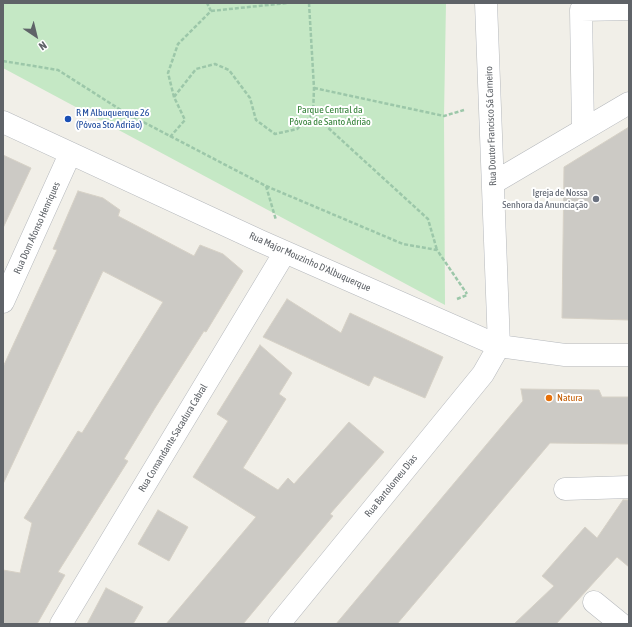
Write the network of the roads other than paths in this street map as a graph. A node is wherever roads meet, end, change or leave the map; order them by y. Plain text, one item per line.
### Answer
1 (486, 3) edge
2 (629, 9) edge
3 (629, 103) edge
4 (3, 122) edge
5 (583, 130) junction
6 (70, 154) junction
7 (493, 183) junction
8 (285, 252) junction
9 (3, 302) edge
10 (499, 346) junction
11 (629, 355) edge
12 (629, 487) edge
13 (565, 489) dead end
14 (594, 602) dead end
15 (61, 624) edge
16 (279, 624) edge
17 (621, 624) edge

1 - 7 street, Rua Doutor Francisco Sá Carneiro
2 - 5 street
3 - 5 street
4 - 6 street, Rua Major Mouzinho D'Albuquerque
5 - 7 street
6 - 8 street, Rua Major Mouzinho D'Albuquerque
6 - 9 street, Rua Dom Afonso Henriques
7 - 10 street, Rua Doutor Francisco Sá Carneiro
8 - 10 street, Rua Major Mouzinho D'Albuquerque
8 - 15 street, Rua Comandante Sacadura Cabral
10 - 11 street, Rua Major Mouzinho D'Albuquerque
10 - 16 street, Rua Bartolomeu Dias
12 - 13 street
14 - 17 street

